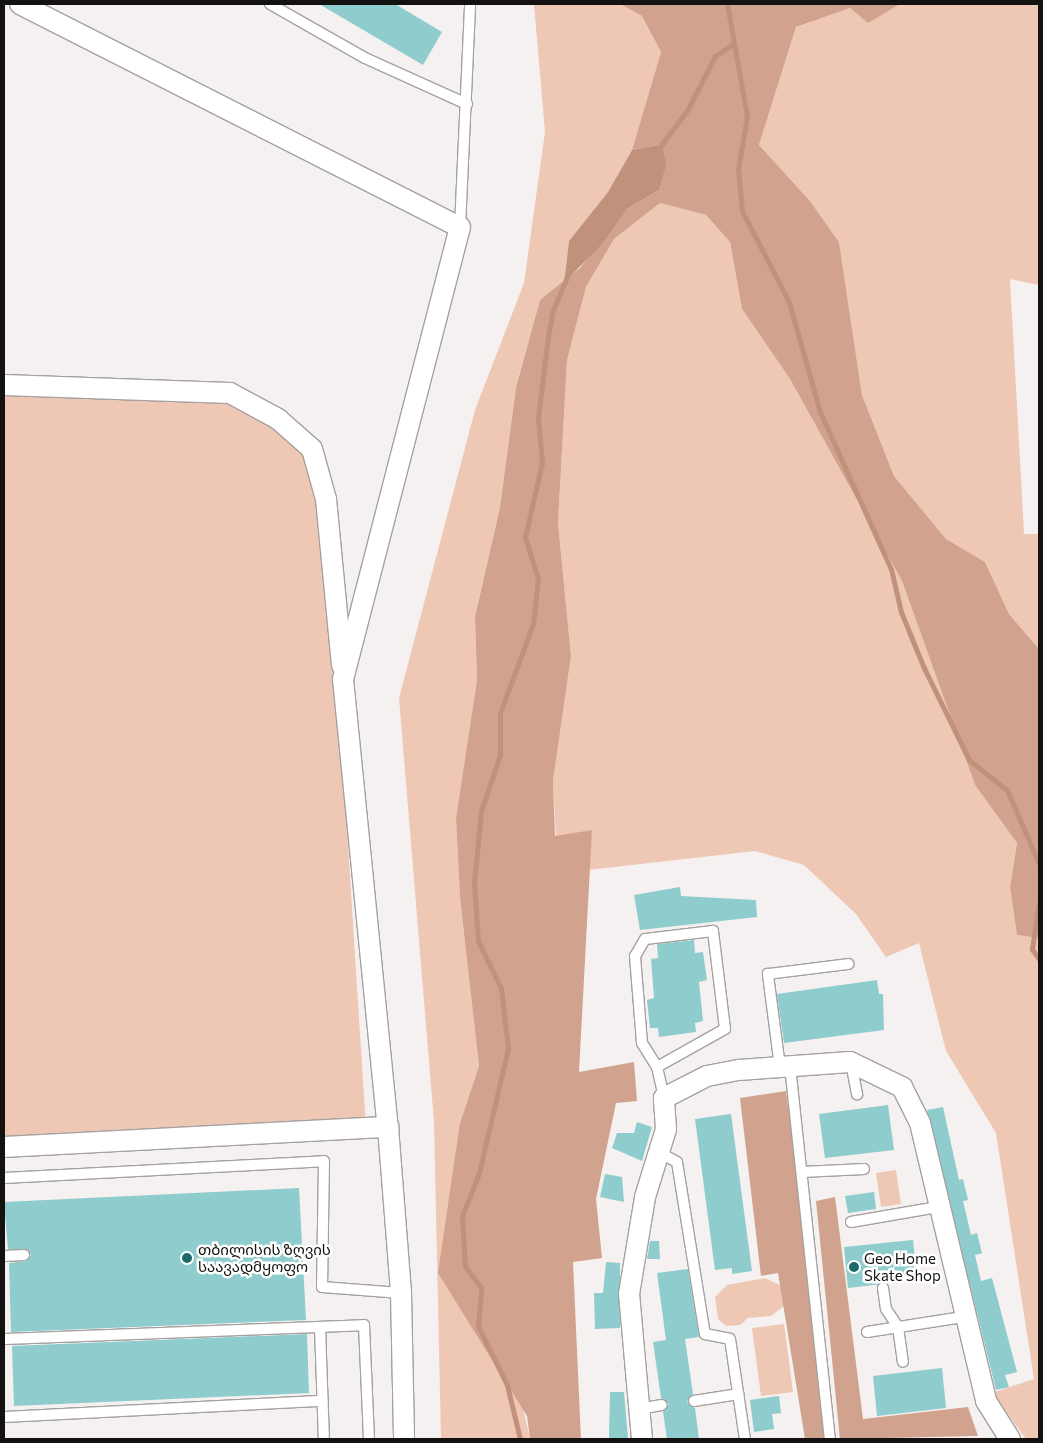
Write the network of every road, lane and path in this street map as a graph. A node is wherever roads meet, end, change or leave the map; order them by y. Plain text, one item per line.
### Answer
1 (20, 4) edge
2 (270, 4) edge
3 (470, 4) edge
4 (467, 104) junction
5 (460, 227) junction
6 (4, 385) edge
7 (343, 679) junction
8 (848, 964) dead end
9 (850, 1062) junction
10 (785, 1066) junction
11 (657, 1067) junction
12 (858, 1094) dead end
13 (664, 1098) junction
14 (388, 1127) junction
15 (4, 1147) edge
16 (660, 1154) junction
17 (864, 1169) dead end
18 (802, 1172) junction
19 (4, 1178) edge
20 (938, 1207) junction
21 (851, 1222) dead end
22 (24, 1255) dead end
23 (4, 1256) edge
24 (883, 1288) dead end
25 (401, 1293) junction
26 (963, 1317) junction
27 (320, 1327) junction
28 (898, 1327) junction
29 (867, 1332) dead end
30 (4, 1339) edge
31 (903, 1362) dead end
32 (738, 1394) junction
33 (323, 1401) junction
34 (694, 1401) dead end
35 (662, 1405) dead end
36 (639, 1409) junction
37 (4, 1417) edge
38 (324, 1439) edge
39 (369, 1439) edge
40 (404, 1439) edge
41 (642, 1439) edge
42 (745, 1439) edge
43 (830, 1439) edge
44 (1010, 1439) edge

1 - 5 street
2 - 4 lane
3 - 4 lane
4 - 5 lane
5 - 7 street
6 - 7 street
7 - 14 street
8 - 10 lane
9 - 10 street
9 - 12 lane
9 - 20 street
10 - 13 street
10 - 18 lane
11 - 11 lane
11 - 13 lane
13 - 16 street
14 - 15 street
14 - 25 street
16 - 32 lane
16 - 36 street
17 - 18 lane
18 - 43 lane
19 - 25 lane
20 - 21 lane
20 - 26 street
22 - 23 lane
24 - 28 lane
25 - 40 street
26 - 28 lane
26 - 44 street
27 - 30 lane
27 - 33 lane
27 - 39 lane
28 - 29 lane
28 - 31 lane
32 - 34 lane
32 - 42 lane
33 - 37 lane
33 - 38 lane
35 - 36 lane
36 - 41 street

